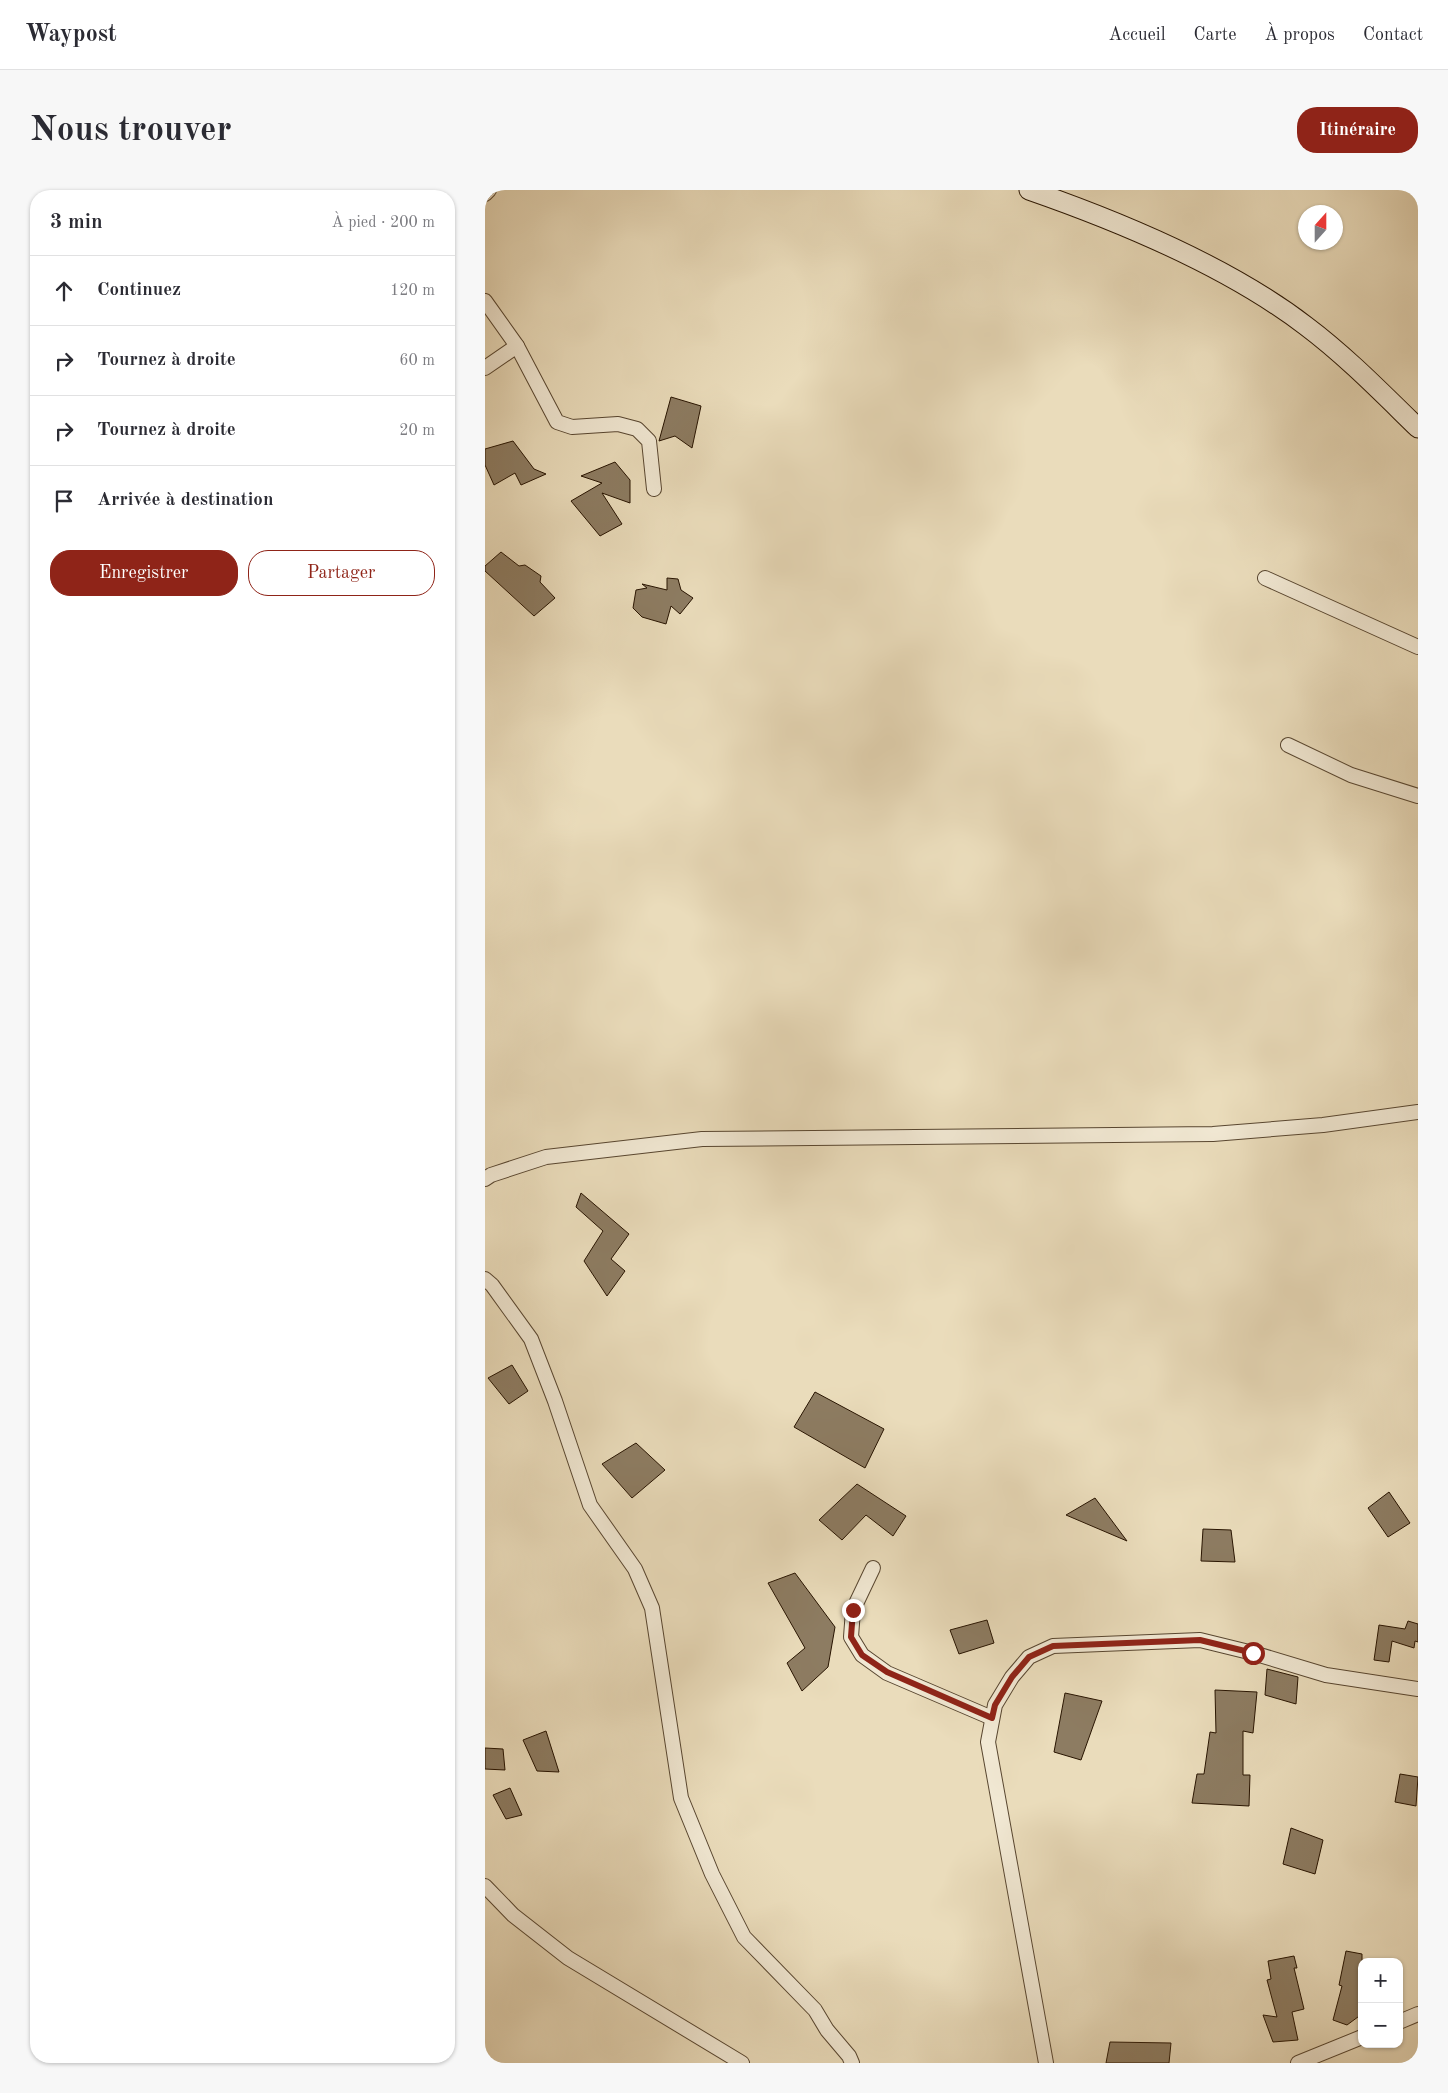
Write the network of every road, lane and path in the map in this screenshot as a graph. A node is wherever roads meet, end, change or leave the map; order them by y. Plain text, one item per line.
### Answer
1 (489, 190) edge
2 (1029, 190) edge
3 (485, 194) edge
4 (485, 301) edge
5 (517, 346) junction
6 (485, 368) edge
7 (1418, 428) edge
8 (654, 489) dead end
9 (1265, 578) dead end
10 (1418, 647) edge
11 (1288, 745) dead end
12 (1418, 796) edge
13 (1418, 1112) edge
14 (485, 1178) edge
15 (485, 1279) edge
16 (873, 1568) dead end
17 (1418, 1689) edge
18 (992, 1718) junction
19 (485, 1886) edge
20 (1418, 2014) edge
21 (1403, 2020) edge
22 (1358, 2039) edge
23 (742, 2063) edge
24 (852, 2063) edge
25 (1046, 2063) edge
26 (1298, 2063) edge

1 - 3 street
2 - 7 street
4 - 5 street
5 - 6 street
5 - 8 street
9 - 10 street
11 - 12 street
13 - 14 street
15 - 24 street
16 - 18 street
17 - 18 street
18 - 25 street
19 - 23 street
20 - 21 street
22 - 26 street

